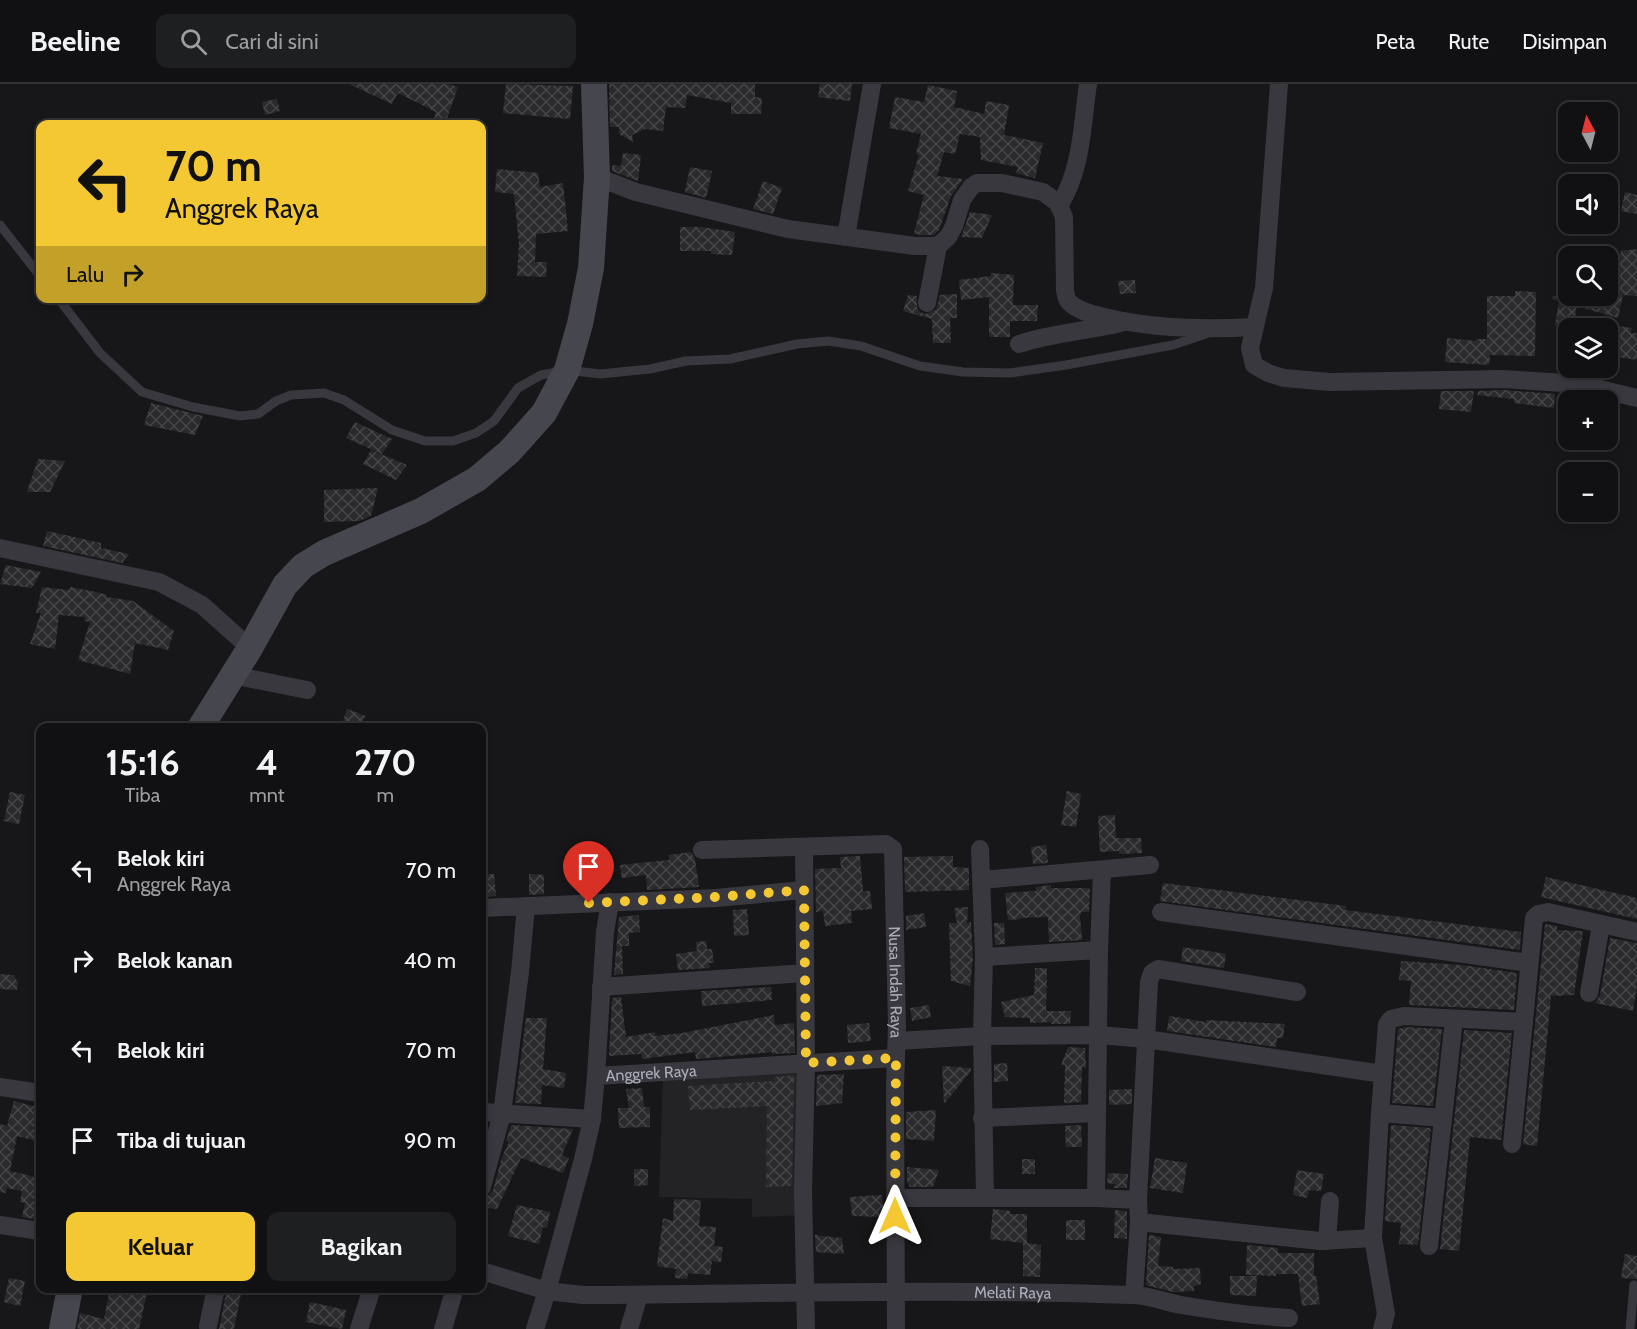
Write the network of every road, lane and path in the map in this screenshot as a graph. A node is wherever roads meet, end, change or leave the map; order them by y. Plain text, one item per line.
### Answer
1 (594, 84) edge
2 (872, 84) edge
3 (1088, 84) edge
4 (1279, 84) edge
5 (597, 177) junction
6 (1059, 206) junction
7 (0, 225) edge
8 (846, 237) junction
9 (938, 246) junction
10 (36, 271) edge
11 (62, 303) edge
12 (927, 303) dead end
13 (1126, 322) junction
14 (1254, 327) junction
15 (1220, 329) junction
16 (1019, 344) dead end
17 (567, 370) junction
18 (1637, 398) edge
19 (0, 549) edge
20 (250, 648) junction
21 (232, 675) junction
22 (307, 690) dead end
23 (203, 723) edge
24 (804, 847) junction
25 (980, 849) dead end
26 (702, 850) dead end
27 (1150, 865) dead end
28 (1102, 870) junction
29 (982, 880) junction
30 (804, 890) junction
31 (610, 902) junction
32 (526, 906) junction
33 (486, 908) edge
34 (1161, 912) dead end
35 (1601, 925) junction
36 (1637, 932) edge
37 (1099, 950) junction
38 (984, 957) junction
39 (1529, 963) junction
40 (805, 973) junction
41 (601, 987) junction
42 (1297, 992) dead end
43 (1589, 993) dead end
44 (1454, 1019) junction
45 (1524, 1022) junction
46 (1099, 1035) junction
47 (982, 1036) junction
48 (1146, 1039) junction
49 (897, 1049) junction
50 (806, 1063) junction
51 (1383, 1074) junction
52 (596, 1077) junction
53 (0, 1087) edge
54 (36, 1092) edge
55 (486, 1112) edge
56 (1097, 1113) junction
57 (1380, 1113) junction
58 (502, 1114) junction
59 (982, 1118) junction
60 (1443, 1118) junction
61 (592, 1119) junction
62 (1512, 1144) dead end
63 (486, 1172) edge
64 (985, 1197) junction
65 (895, 1198) junction
66 (1096, 1198) junction
67 (1138, 1200) junction
68 (1330, 1201) dead end
69 (1139, 1222) junction
70 (0, 1225) edge
71 (36, 1230) edge
72 (1373, 1238) junction
73 (1327, 1241) junction
74 (1429, 1246) dead end
75 (486, 1272) edge
76 (1634, 1285) dead end
77 (896, 1290) junction
78 (548, 1291) junction
79 (69, 1293) edge
80 (215, 1293) edge
81 (370, 1293) edge
82 (454, 1293) edge
83 (806, 1293) junction
84 (639, 1295) junction
85 (1131, 1295) junction
86 (1289, 1318) dead end
87 (208, 1326) dead end
88 (62, 1329) edge
89 (359, 1329) edge
90 (443, 1329) edge
91 (535, 1329) edge
92 (629, 1329) edge
93 (807, 1329) edge
94 (896, 1329) edge
95 (1382, 1329) edge
96 (1630, 1329) edge

1 - 5 street
2 - 8 street
3 - 6 street
4 - 14 street
5 - 8 street
5 - 17 street
6 - 9 street
6 - 13 street
7 - 10 lane
8 - 9 street
9 - 12 street
11 - 17 lane
13 - 15 street
13 - 16 street
14 - 15 street
14 - 18 street
15 - 17 lane
17 - 20 street
19 - 20 street
20 - 21 street
21 - 22 street
21 - 23 street
24 - 26 street
24 - 30 street
24 - 49 street, Nusa Indah Raya
25 - 29 street
27 - 28 street
28 - 29 street
28 - 37 street
29 - 38 street
30 - 31 street
30 - 40 street
31 - 32 street
31 - 41 street
32 - 33 street
32 - 58 street
34 - 39 street
35 - 36 street
35 - 39 street
35 - 43 street
37 - 38 street
37 - 46 street
38 - 47 street
39 - 45 street
40 - 41 street
40 - 50 street
41 - 52 street
42 - 48 street
44 - 45 street
44 - 51 street
44 - 60 street
45 - 62 street
46 - 47 street, Anggrek Raya
46 - 48 street, Anggrek Raya
46 - 56 street
47 - 49 street, Anggrek Raya
47 - 59 street
48 - 51 street, Anggrek Raya
48 - 67 street
49 - 50 street, Anggrek Raya
49 - 65 street, Nusa Indah Raya
50 - 52 street, Anggrek Raya
50 - 83 street
51 - 57 street
52 - 61 street, Anggrek Raya
53 - 54 street
55 - 58 street
56 - 59 street
56 - 66 street
57 - 60 street
57 - 72 street
58 - 61 street
58 - 63 street
59 - 64 street
60 - 74 street
61 - 78 street, Anggrek Raya
64 - 65 street
64 - 66 street
65 - 77 street, Nusa Indah Raya
66 - 67 street
67 - 69 street
68 - 73 street
69 - 73 street
69 - 85 street
70 - 71 street
72 - 73 street
72 - 95 street
75 - 78 street, Melati Raya
76 - 96 lane
77 - 83 street, Melati Raya
77 - 85 street, Melati Raya
77 - 94 street, Nusa Indah Raya
78 - 84 street, Melati Raya
78 - 91 street, Anggrek Raya
79 - 88 street
80 - 87 street
81 - 89 street
82 - 90 street
83 - 84 street, Melati Raya
83 - 93 street
84 - 92 street
85 - 86 street, Melati Raya

